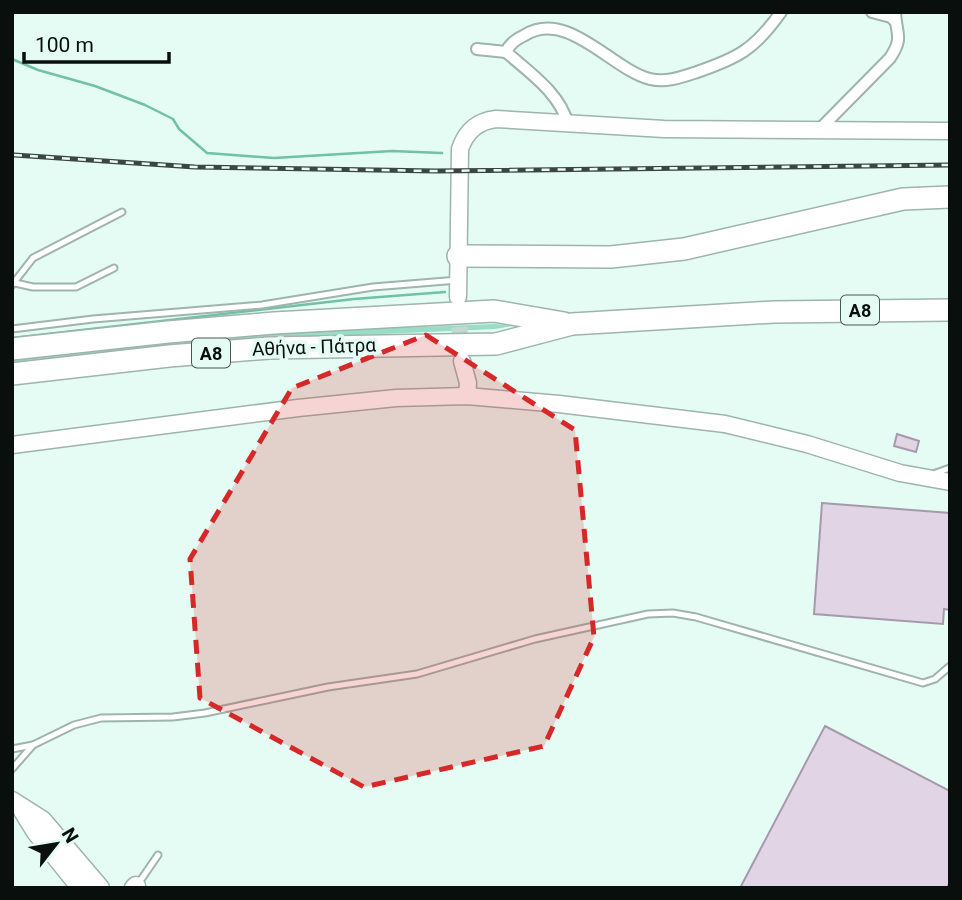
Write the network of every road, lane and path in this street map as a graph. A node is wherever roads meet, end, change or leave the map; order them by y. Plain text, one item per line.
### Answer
1 (781, 12) edge
2 (872, 12) edge
3 (895, 17) edge
4 (477, 49) dead end
5 (506, 52) junction
6 (568, 125) junction
7 (820, 129) junction
8 (950, 131) edge
9 (950, 197) edge
10 (122, 212) dead end
11 (458, 256) junction
12 (114, 268) dead end
13 (458, 280) junction
14 (13, 284) edge
15 (458, 298) tunnel mouth
16 (950, 310) edge
17 (572, 324) junction
18 (12, 330) edge
19 (12, 349) edge
20 (12, 374) edge
21 (12, 444) edge
22 (950, 468) edge
23 (927, 479) junction
24 (950, 482) edge
25 (950, 666) edge
26 (33, 745) junction
27 (12, 749) edge
28 (12, 769) edge
29 (17, 805) edge
30 (158, 855) dead end
31 (135, 887) edge
32 (81, 888) edge
33 (100, 888) edge

1 - 5 street
2 - 3 street
3 - 7 street
4 - 5 street
5 - 6 street
6 - 7 street
6 - 11 street
7 - 8 street
9 - 11 highway
10 - 14 lane
11 - 13 street
12 - 14 lane
13 - 15 street
13 - 18 lane
16 - 17 highway, Αθήνα - Πάτρα / Α8
17 - 19 highway, Αθήνα - Πάτρα / Α8
17 - 20 highway, Αθήνα - Πάτρα / Α8
21 - 23 street
22 - 23 lane
23 - 24 street
25 - 26 lane
26 - 27 lane
26 - 28 lane
29 - 32 main road
29 - 33 main road
30 - 31 lane

